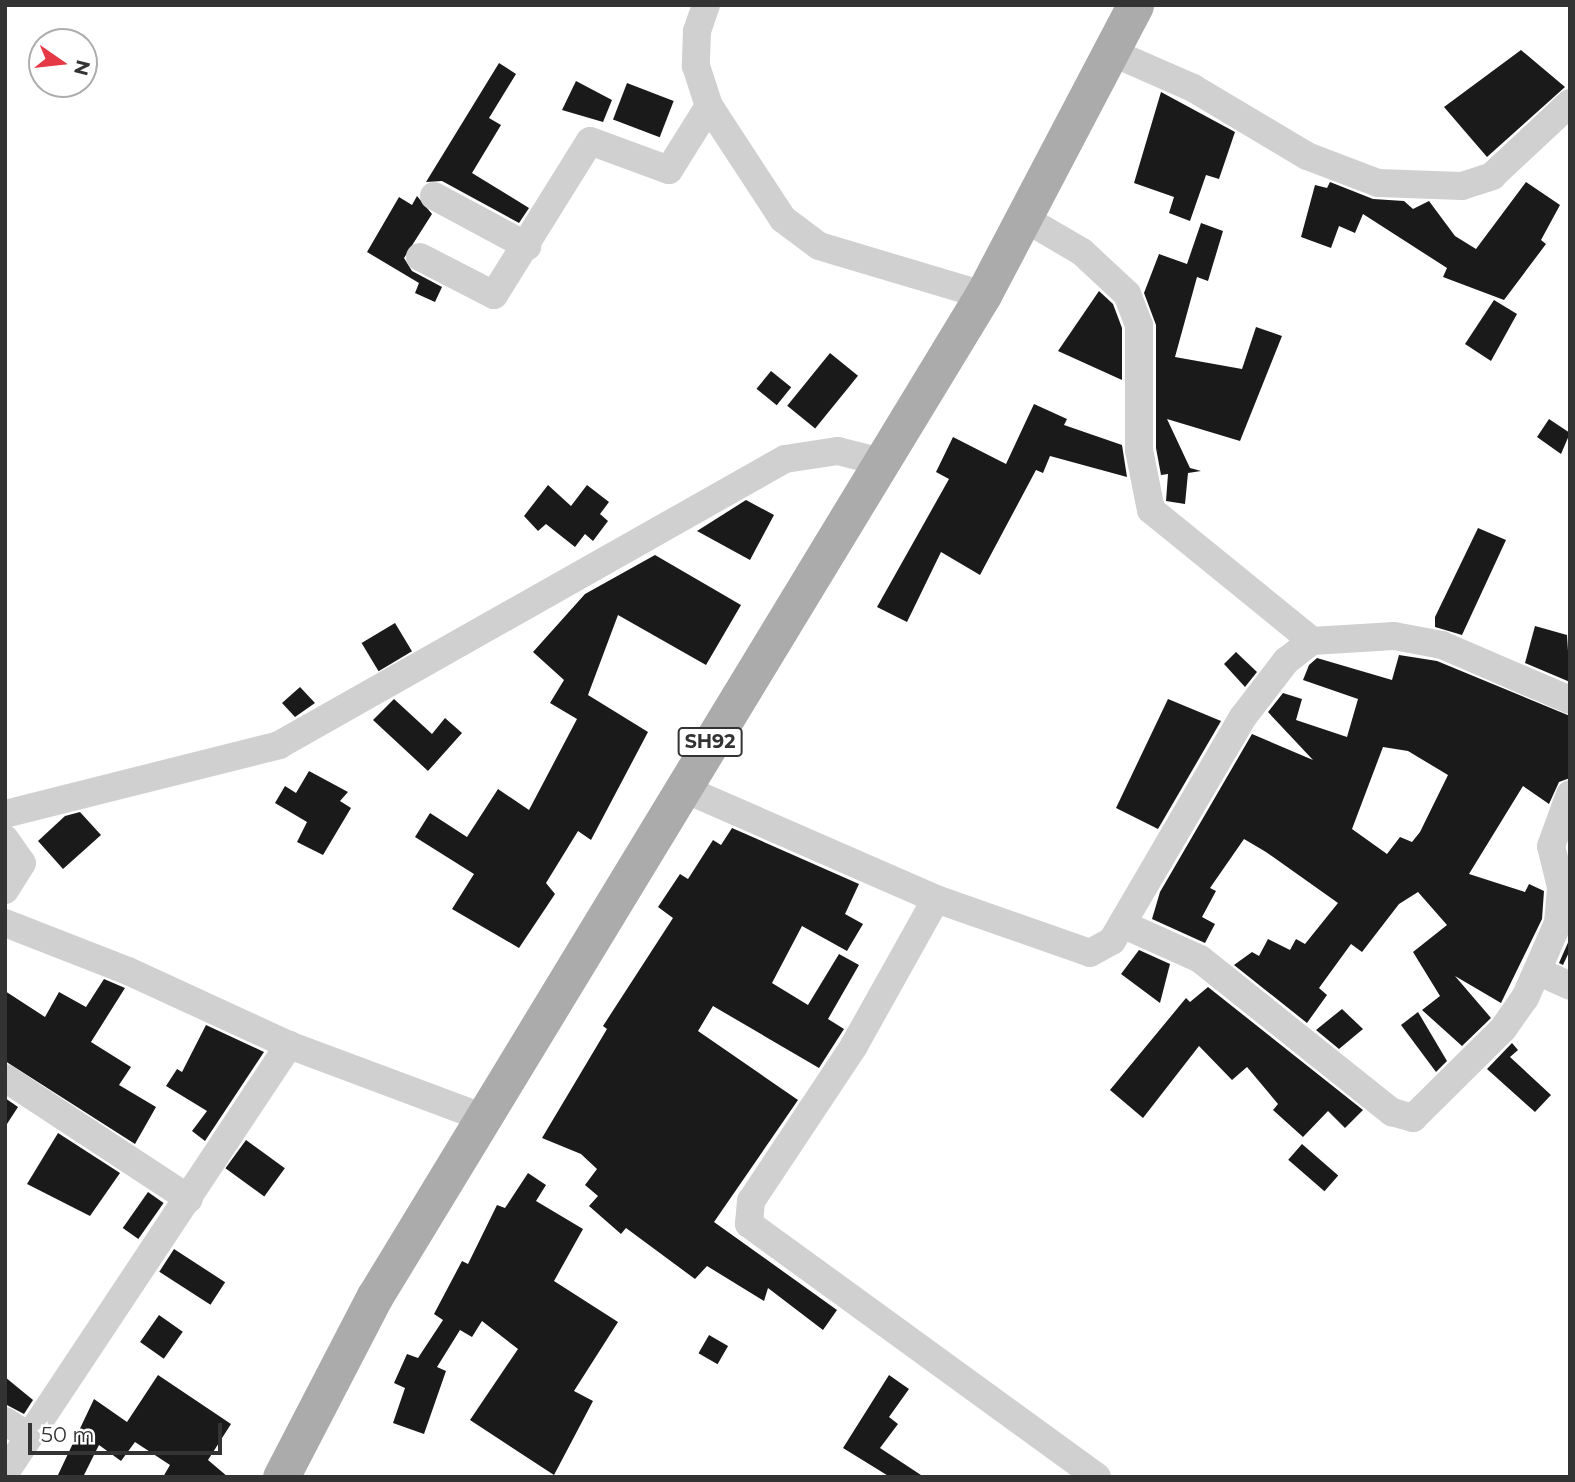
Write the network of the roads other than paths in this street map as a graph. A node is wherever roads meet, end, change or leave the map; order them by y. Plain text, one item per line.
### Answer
1 (706, 5) edge
2 (1135, 5) edge
3 (1111, 52) junction
4 (1570, 103) edge
5 (709, 106) junction
6 (433, 196) dead end
7 (1024, 218) junction
8 (527, 246) junction
9 (421, 257) dead end
10 (983, 295) junction
11 (881, 462) junction
12 (1312, 640) junction
13 (1570, 700) edge
14 (682, 788) junction
15 (1570, 794) edge
16 (5, 814) edge
17 (5, 839) edge
18 (5, 890) edge
19 (936, 899) junction
20 (5, 923) edge
21 (1122, 924) junction
22 (1537, 971) junction
23 (1570, 986) edge
24 (289, 1045) junction
25 (5, 1078) edge
26 (482, 1117) junction
27 (189, 1199) junction
28 (17, 1428) edge
29 (5, 1473) edge
30 (281, 1477) edge
31 (1097, 1477) edge

1 - 5 street
2 - 3 main road, SH92
3 - 4 street
3 - 7 main road, SH92
5 - 8 street
5 - 10 street
6 - 8 street
7 - 10 main road, SH92
7 - 12 street
8 - 9 street
10 - 11 main road, SH92
11 - 14 main road, SH92
11 - 16 street
12 - 13 street
12 - 21 street
14 - 19 street
14 - 26 main road, SH92
15 - 22 street
17 - 18 street
19 - 21 street
19 - 31 street
20 - 24 street
21 - 22 street
22 - 23 street
24 - 26 street
24 - 27 street
25 - 27 street
26 - 30 main road, SH92
27 - 28 street
28 - 29 street

